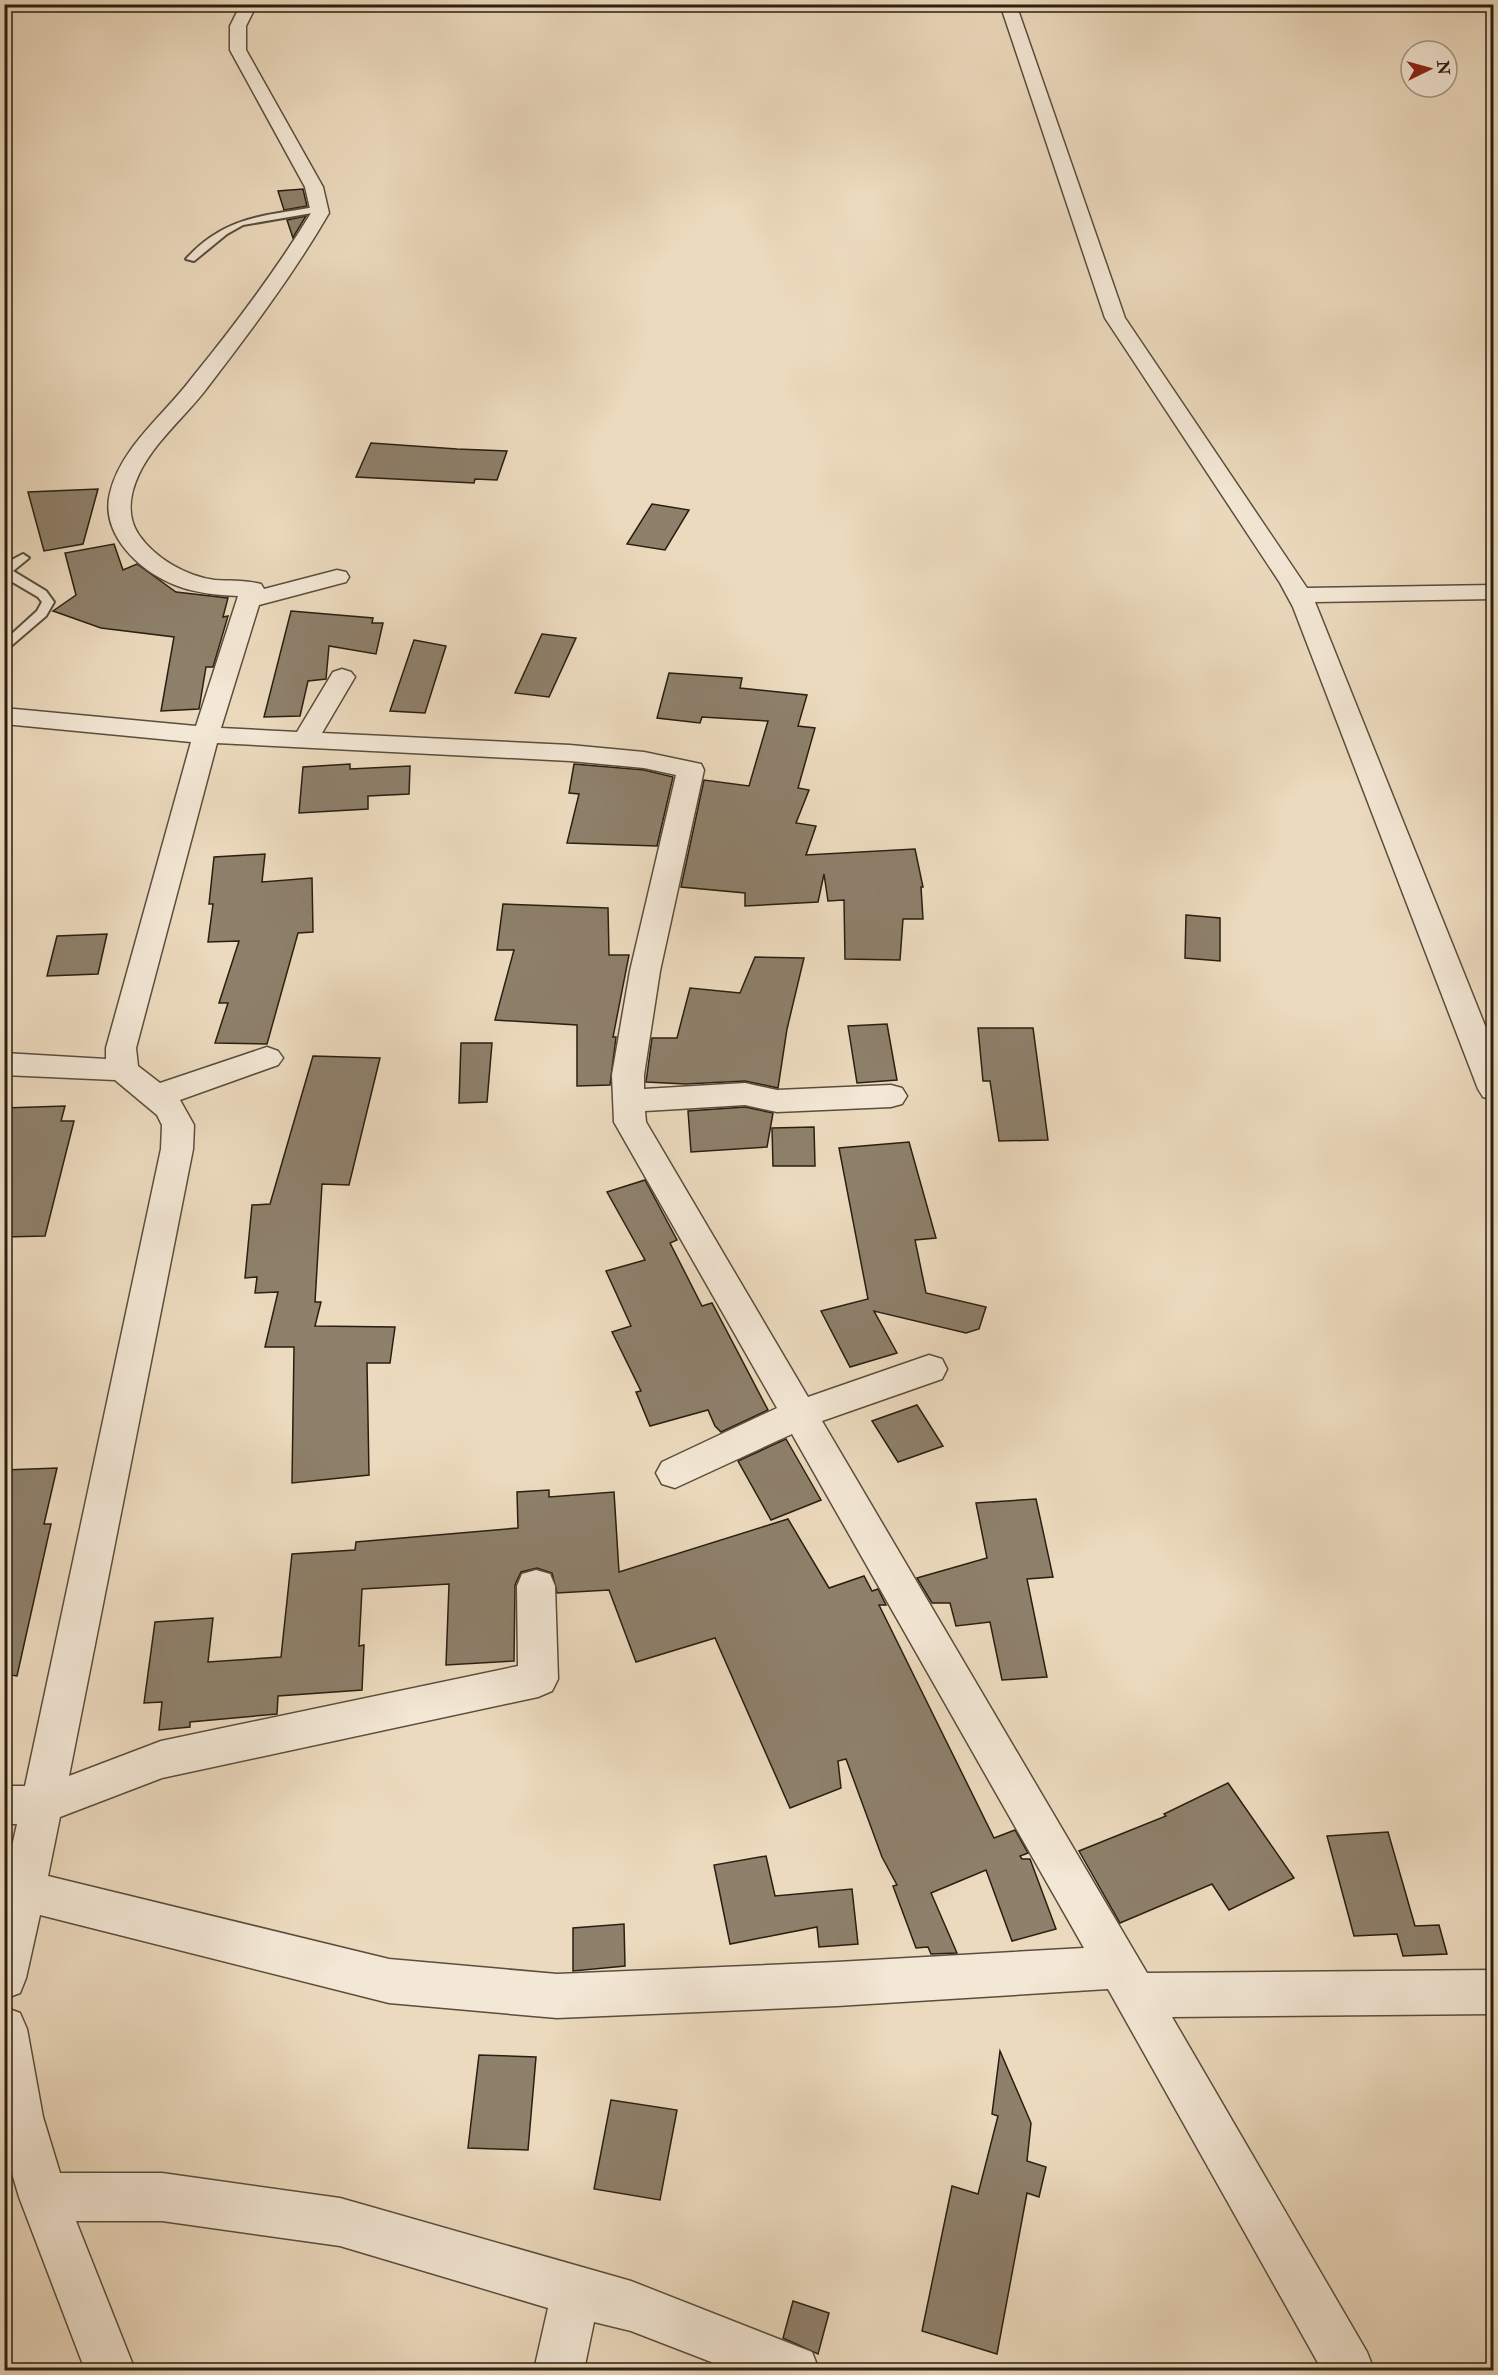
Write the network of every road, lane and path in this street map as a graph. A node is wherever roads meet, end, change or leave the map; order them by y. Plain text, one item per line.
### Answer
1 (249, 4) edge
2 (1008, 4) edge
3 (321, 209) junction
4 (191, 259) dead end
5 (22, 558) dead end
6 (337, 577) dead end
7 (1494, 592) edge
8 (1298, 595) junction
9 (249, 600) junction
10 (4, 648) edge
11 (342, 677) dead end
12 (4, 716) edge
13 (206, 735) junction
14 (305, 740) junction
15 (1479, 1016) edge
16 (267, 1058) dead end
17 (4, 1064) edge
18 (123, 1070) junction
19 (1494, 1089) edge
20 (891, 1096) dead end
21 (156, 1098) junction
22 (629, 1101) junction
23 (929, 1369) dead end
24 (800, 1414) junction
25 (675, 1473) dead end
26 (536, 1586) dead end
27 (23, 1805) edge
28 (14, 1886) edge
29 (4, 1978) edge
30 (1127, 1981) junction
31 (1494, 1992) edge
32 (4, 2029) edge
33 (43, 2197) junction
34 (582, 2294) junction
35 (769, 2366) edge
36 (110, 2370) edge
37 (559, 2370) edge
38 (1349, 2370) edge

1 - 3 street
2 - 8 street
3 - 4 lane
3 - 9 street
5 - 10 lane
6 - 9 street
7 - 8 street
8 - 15 street
9 - 13 street
11 - 14 street
12 - 13 street
13 - 14 street
13 - 18 street
14 - 22 street
15 - 19 street
16 - 21 street
17 - 18 street
18 - 21 street
20 - 22 street
21 - 27 street
22 - 24 street
23 - 24 street
24 - 25 street
24 - 30 street
26 - 27 street
27 - 28 street
28 - 29 street
28 - 30 street
30 - 31 street
30 - 38 street
32 - 33 street
33 - 34 street
33 - 36 street
34 - 35 street
34 - 37 street

